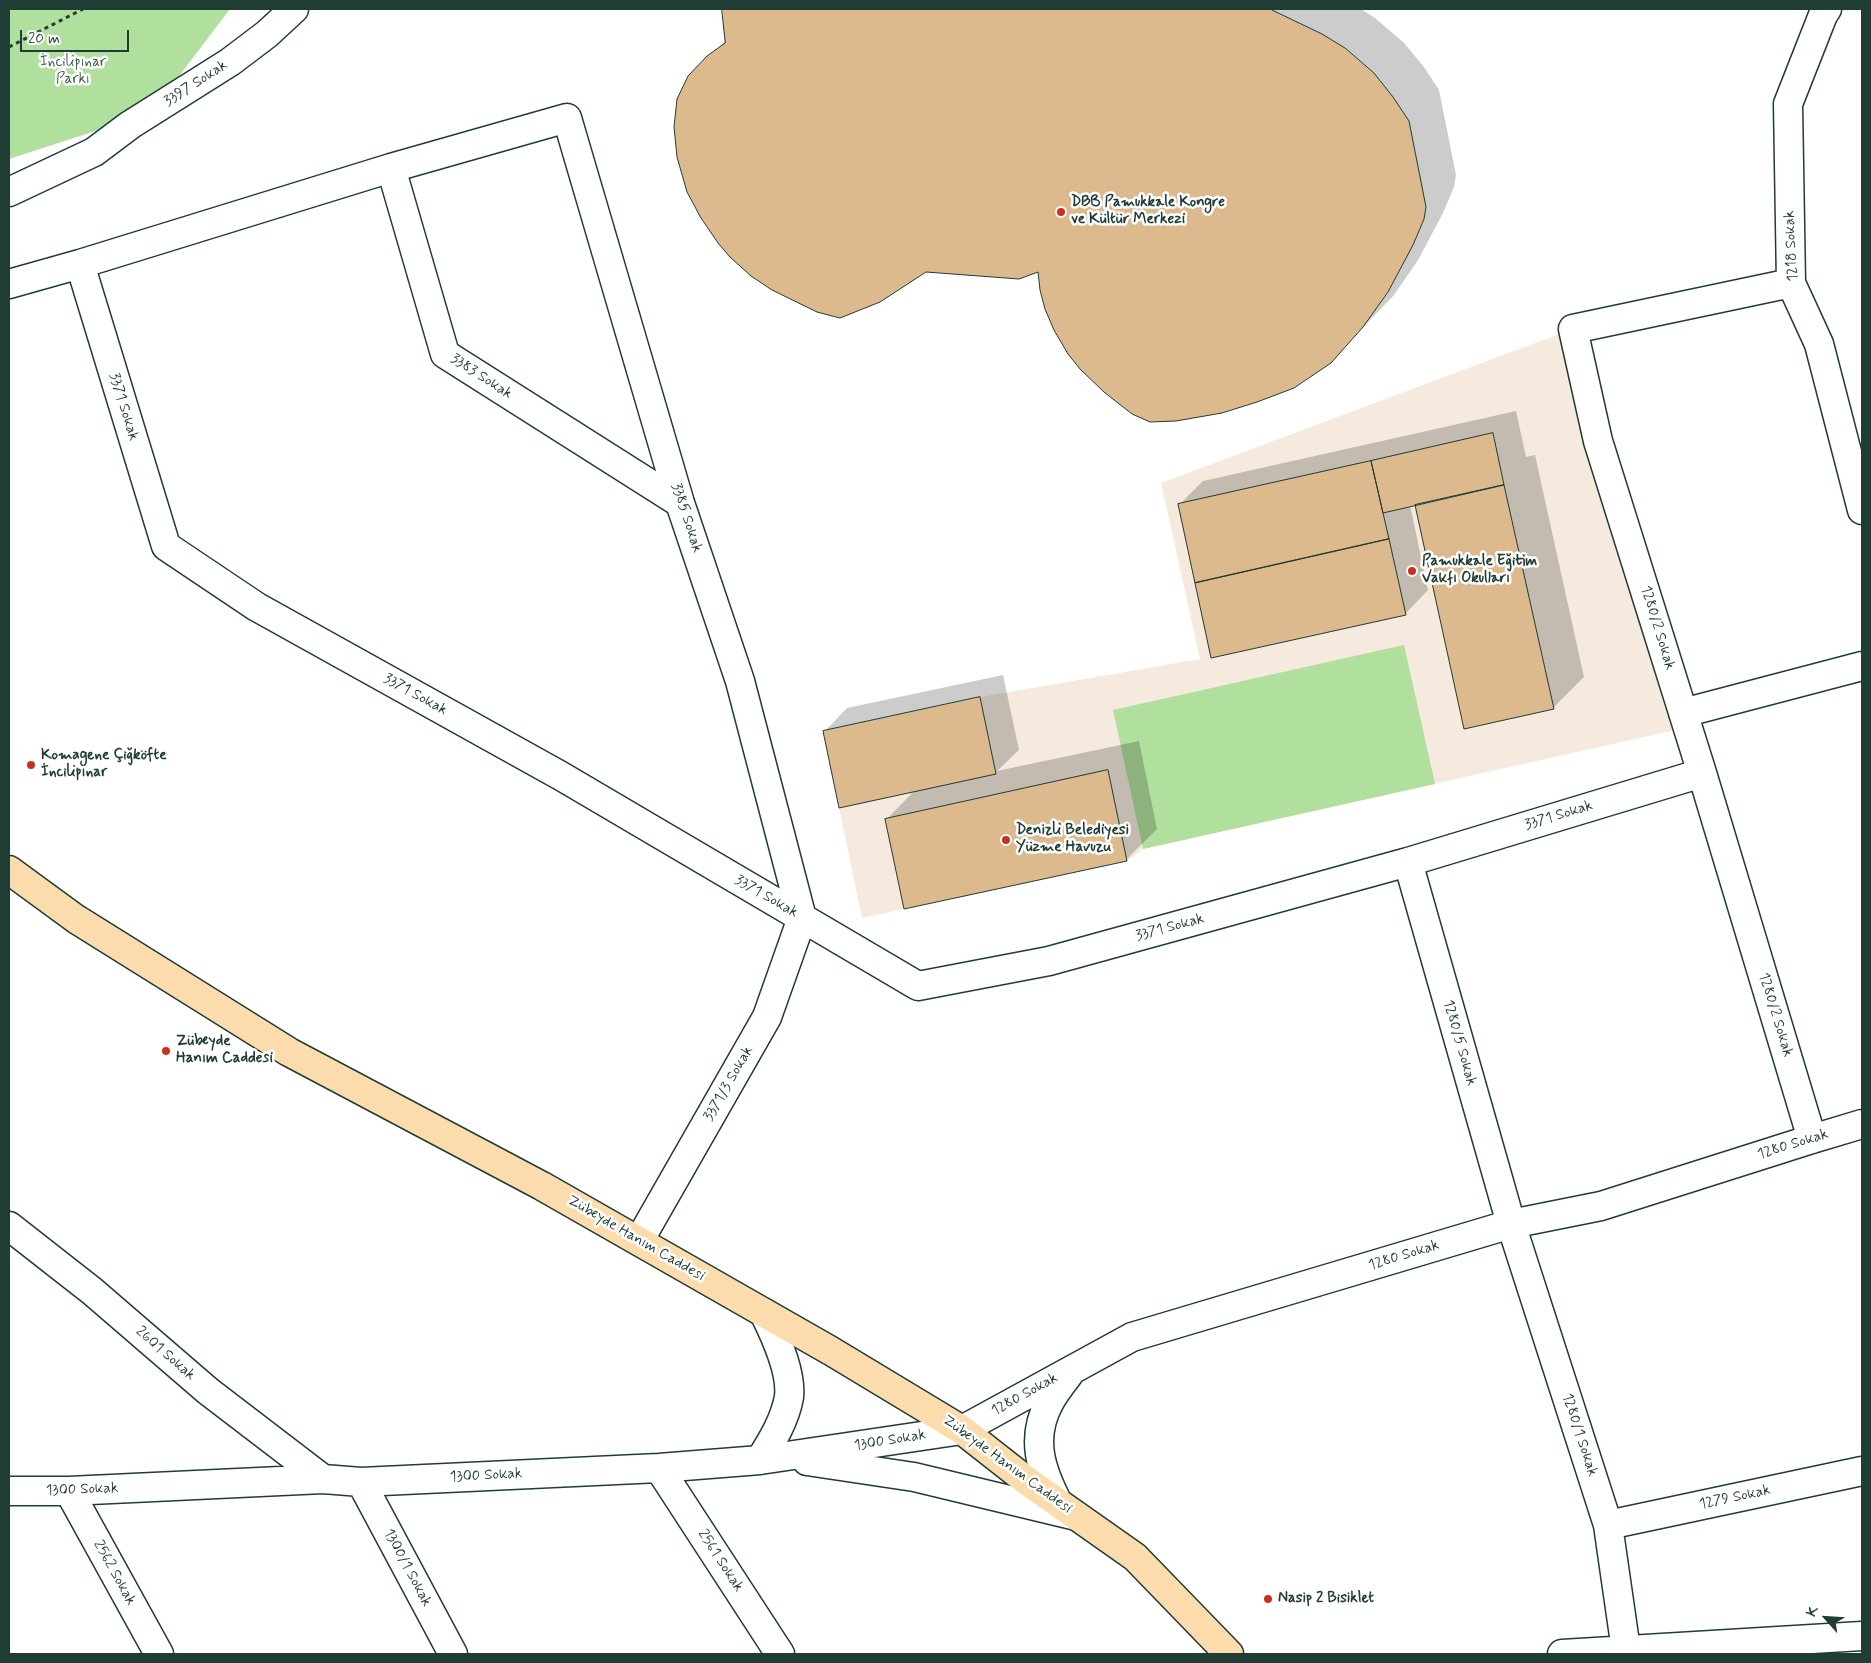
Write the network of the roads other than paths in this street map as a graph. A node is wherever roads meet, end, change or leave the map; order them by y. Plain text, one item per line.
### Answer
1 (294, 9) edge
2 (1827, 9) edge
3 (391, 168) junction
4 (11, 192) edge
5 (80, 264) junction
6 (1791, 283) junction
7 (9, 284) edge
8 (680, 503) junction
9 (1862, 510) edge
10 (1862, 666) edge
11 (1684, 713) junction
12 (1702, 773) junction
13 (1408, 862) junction
14 (9, 870) edge
15 (802, 918) junction
16 (1862, 1124) edge
17 (1812, 1138) junction
18 (1511, 1224) junction
19 (9, 1226) edge
20 (639, 1241) junction
21 (764, 1313) junction
22 (1072, 1369) junction
23 (962, 1430) junction
24 (769, 1459) junction
25 (659, 1468) junction
26 (1862, 1471) edge
27 (323, 1479) junction
28 (361, 1482) junction
29 (9, 1491) edge
30 (69, 1491) junction
31 (1067, 1509) junction
32 (1608, 1524) junction
33 (1862, 1636) edge
34 (1626, 1650) junction
35 (159, 1654) edge
36 (453, 1654) edge
37 (780, 1654) edge
38 (1229, 1654) edge
39 (1562, 1654) edge

1 - 4 street, 3397 Sokak
2 - 6 street, 1218 Sokak
3 - 5 street
3 - 8 street, 3383 Sokak
3 - 8 street, 3385 Sokak
5 - 7 street
5 - 15 street, 3371 Sokak
6 - 9 street, 1218 Sokak
6 - 11 street, 1280/2 Sokak
8 - 15 street, 3385 Sokak
10 - 11 street
11 - 12 street, 1280/2 Sokak
12 - 13 street, 3371 Sokak
12 - 17 street, 1280/2 Sokak
13 - 15 street, 3371 Sokak
13 - 18 street, 1280/5 Sokak
14 - 20 main road, Zübeyde Hanım Caddesi
15 - 20 street, 3371/3 Sokak
16 - 17 street, 1280 Sokak
17 - 18 street, 1280 Sokak
18 - 22 street, 1280 Sokak
18 - 32 street, 1280/1 Sokak
19 - 27 street, 2601 Sokak
20 - 21 main road, Zübeyde Hanım Caddesi
21 - 23 main road, Zübeyde Hanım Caddesi
21 - 24 street
22 - 23 street, 1280 Sokak
22 - 31 street
23 - 24 street, 1300 Sokak
23 - 31 main road, Zübeyde Hanım Caddesi
24 - 25 street, 1300 Sokak
24 - 31 street
25 - 28 street, 1300 Sokak
25 - 37 street, 2561 Sokak
26 - 32 street, 1279 Sokak
27 - 28 street, 1300 Sokak
27 - 30 street, 1300 Sokak
28 - 36 street, 1300/1 Sokak
29 - 30 street, 1300 Sokak
30 - 35 street, 2562 Sokak
31 - 38 main road, Zübeyde Hanım Caddesi
32 - 34 street, 1280/1 Sokak
33 - 34 street
34 - 39 street

